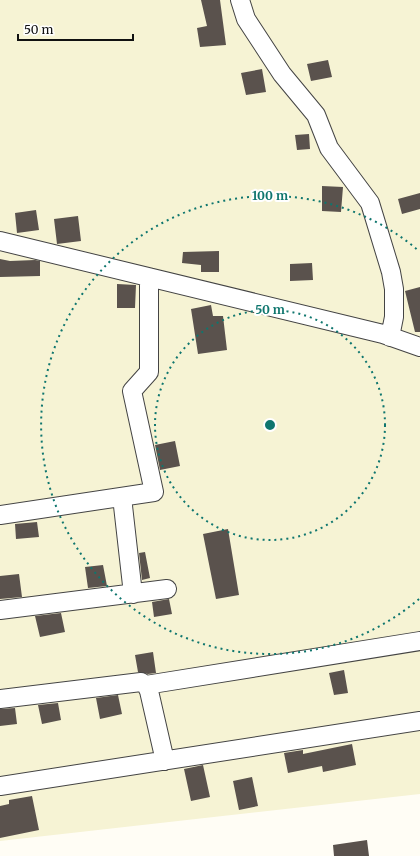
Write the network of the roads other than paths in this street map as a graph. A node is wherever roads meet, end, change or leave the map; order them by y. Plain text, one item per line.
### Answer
1 (240, 0) edge
2 (0, 241) edge
3 (149, 277) junction
4 (390, 337) junction
5 (420, 347) edge
6 (122, 497) junction
7 (0, 515) edge
8 (168, 589) dead end
9 (133, 594) junction
10 (0, 610) edge
11 (420, 641) edge
12 (146, 685) junction
13 (0, 699) edge
14 (420, 721) edge
15 (165, 761) junction
16 (0, 786) edge

1 - 4 street
2 - 3 street
3 - 4 street
3 - 6 street
4 - 5 street
6 - 7 street
6 - 9 street
8 - 9 street
9 - 10 street
11 - 12 street
12 - 13 street
12 - 15 street
14 - 15 street
15 - 16 street

